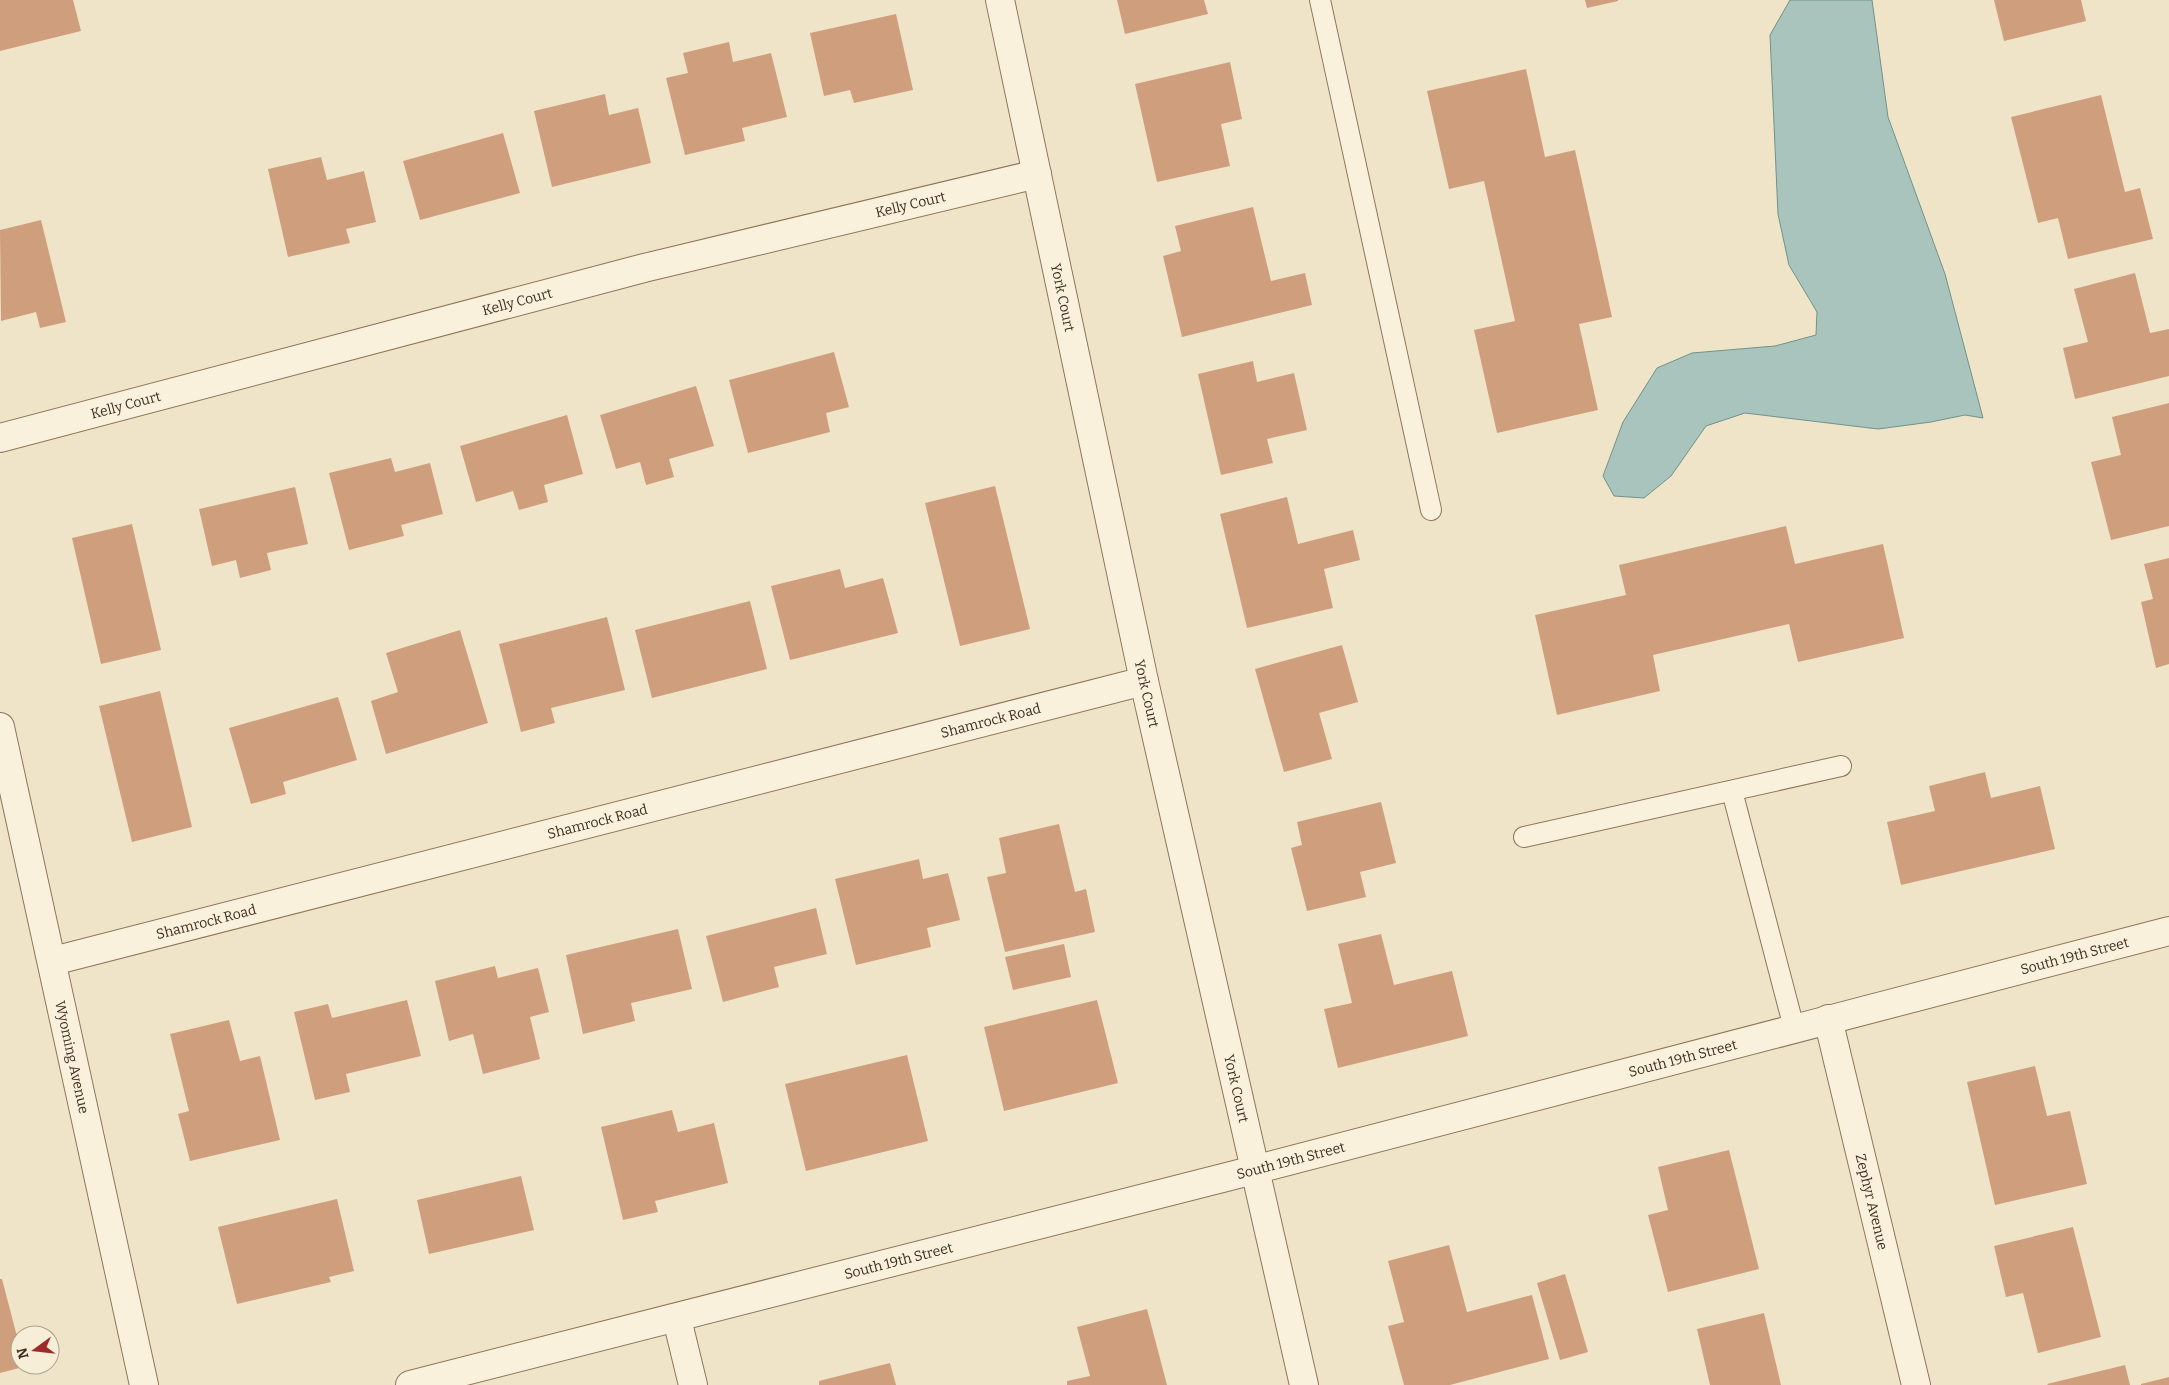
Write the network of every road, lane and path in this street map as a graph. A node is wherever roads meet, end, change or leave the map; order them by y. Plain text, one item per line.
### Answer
1 (1000, 0) edge
2 (1320, 0) edge
3 (1037, 174) junction
4 (0, 438) edge
5 (1431, 510) dead end
6 (1144, 681) junction
7 (0, 727) edge
8 (1841, 766) dead end
9 (1732, 791) junction
10 (1524, 837) dead end
11 (2169, 931) edge
12 (53, 961) junction
13 (1828, 1019) junction
14 (1794, 1028) junction
15 (1254, 1170) junction
16 (677, 1319) junction
17 (144, 1385) edge
18 (410, 1385) edge
19 (693, 1385) edge
20 (1304, 1385) edge
21 (1916, 1385) edge

1 - 3 street, York Court
2 - 5 lane
3 - 4 street, Kelly Court
3 - 6 street, York Court
6 - 12 street, Shamrock Road
6 - 15 street, York Court
7 - 12 street, Wyoming Avenue
8 - 9 lane
9 - 10 lane
9 - 14 lane
11 - 13 street, South 19th Street
12 - 17 street, Wyoming Avenue
13 - 14 street, South 19th Street
13 - 21 street, Zephyr Avenue
14 - 15 street, South 19th Street
15 - 16 street, South 19th Street
15 - 20 street, York Court
16 - 18 street, South 19th Street
16 - 19 street

